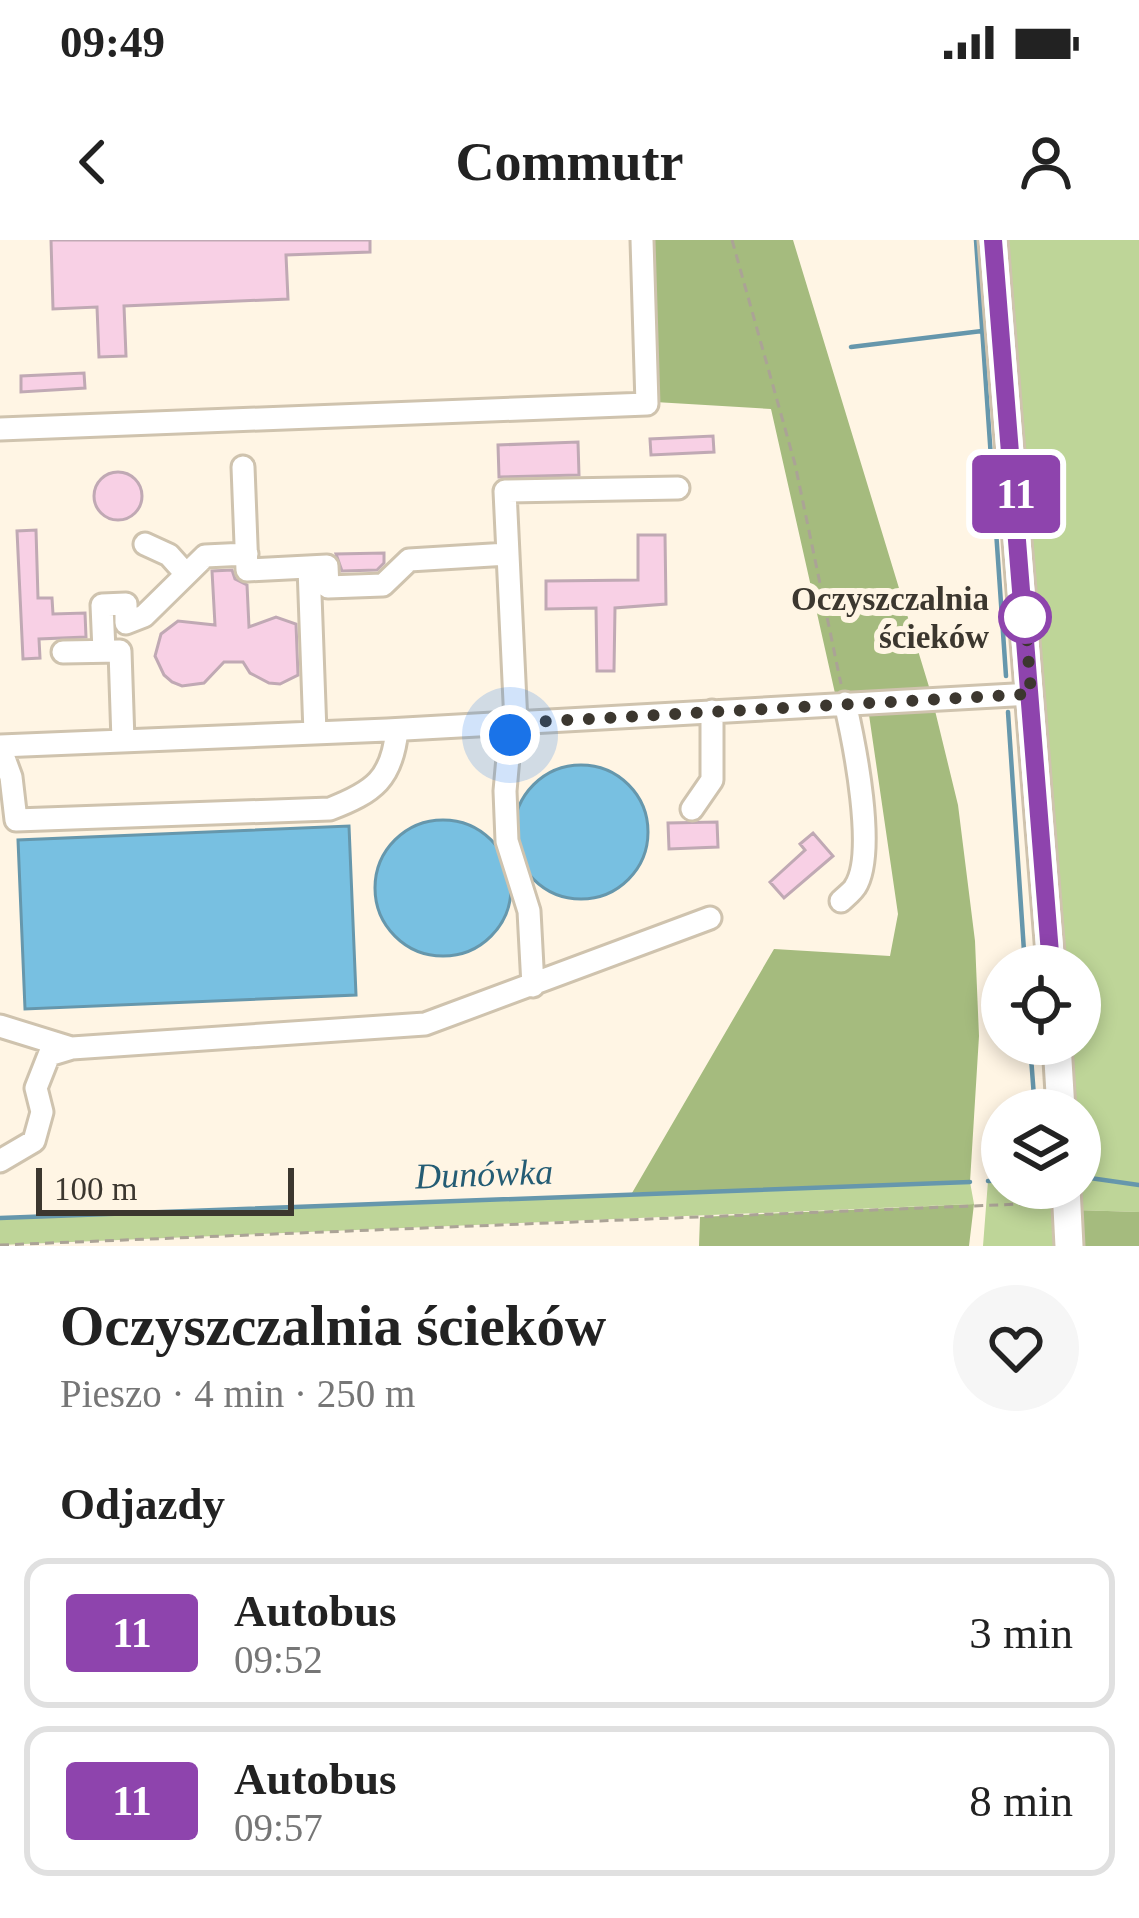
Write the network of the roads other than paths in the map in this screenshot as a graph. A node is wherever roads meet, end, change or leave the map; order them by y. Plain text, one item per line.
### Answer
1 (642, 240) edge
2 (993, 240) edge
3 (0, 429) edge
4 (243, 467) dead end
5 (678, 488) dead end
6 (145, 544) dead end
7 (247, 554) junction
8 (508, 554) junction
9 (309, 567) junction
10 (186, 574) junction
11 (104, 651) junction
12 (63, 652) dead end
13 (1031, 694) junction
14 (845, 703) junction
15 (712, 711) junction
16 (516, 723) junction
17 (397, 730) junction
18 (315, 733) junction
19 (123, 741) junction
20 (0, 747) edge
21 (692, 809) dead end
22 (8, 828) edge
23 (841, 901) dead end
24 (710, 918) dead end
25 (1049, 945) edge
26 (533, 986) junction
27 (0, 1026) edge
28 (72, 1048) junction
29 (0, 1161) edge
30 (1067, 1209) edge
31 (1069, 1246) edge

1 - 3 lane
2 - 13 main road
4 - 7 lane
5 - 8 lane
6 - 10 lane
7 - 9 lane
7 - 10 lane
8 - 9 lane
8 - 16 lane
9 - 18 lane
10 - 11 lane
11 - 12 lane
11 - 19 lane
13 - 14 lane
13 - 25 main road
14 - 15 lane
14 - 23 lane
15 - 16 lane
15 - 21 lane
16 - 17 lane
16 - 26 lane
17 - 18 lane
17 - 22 lane
18 - 19 lane
19 - 20 lane
20 - 22 lane
24 - 26 lane
26 - 28 lane
27 - 28 lane
28 - 29 lane
30 - 31 main road

